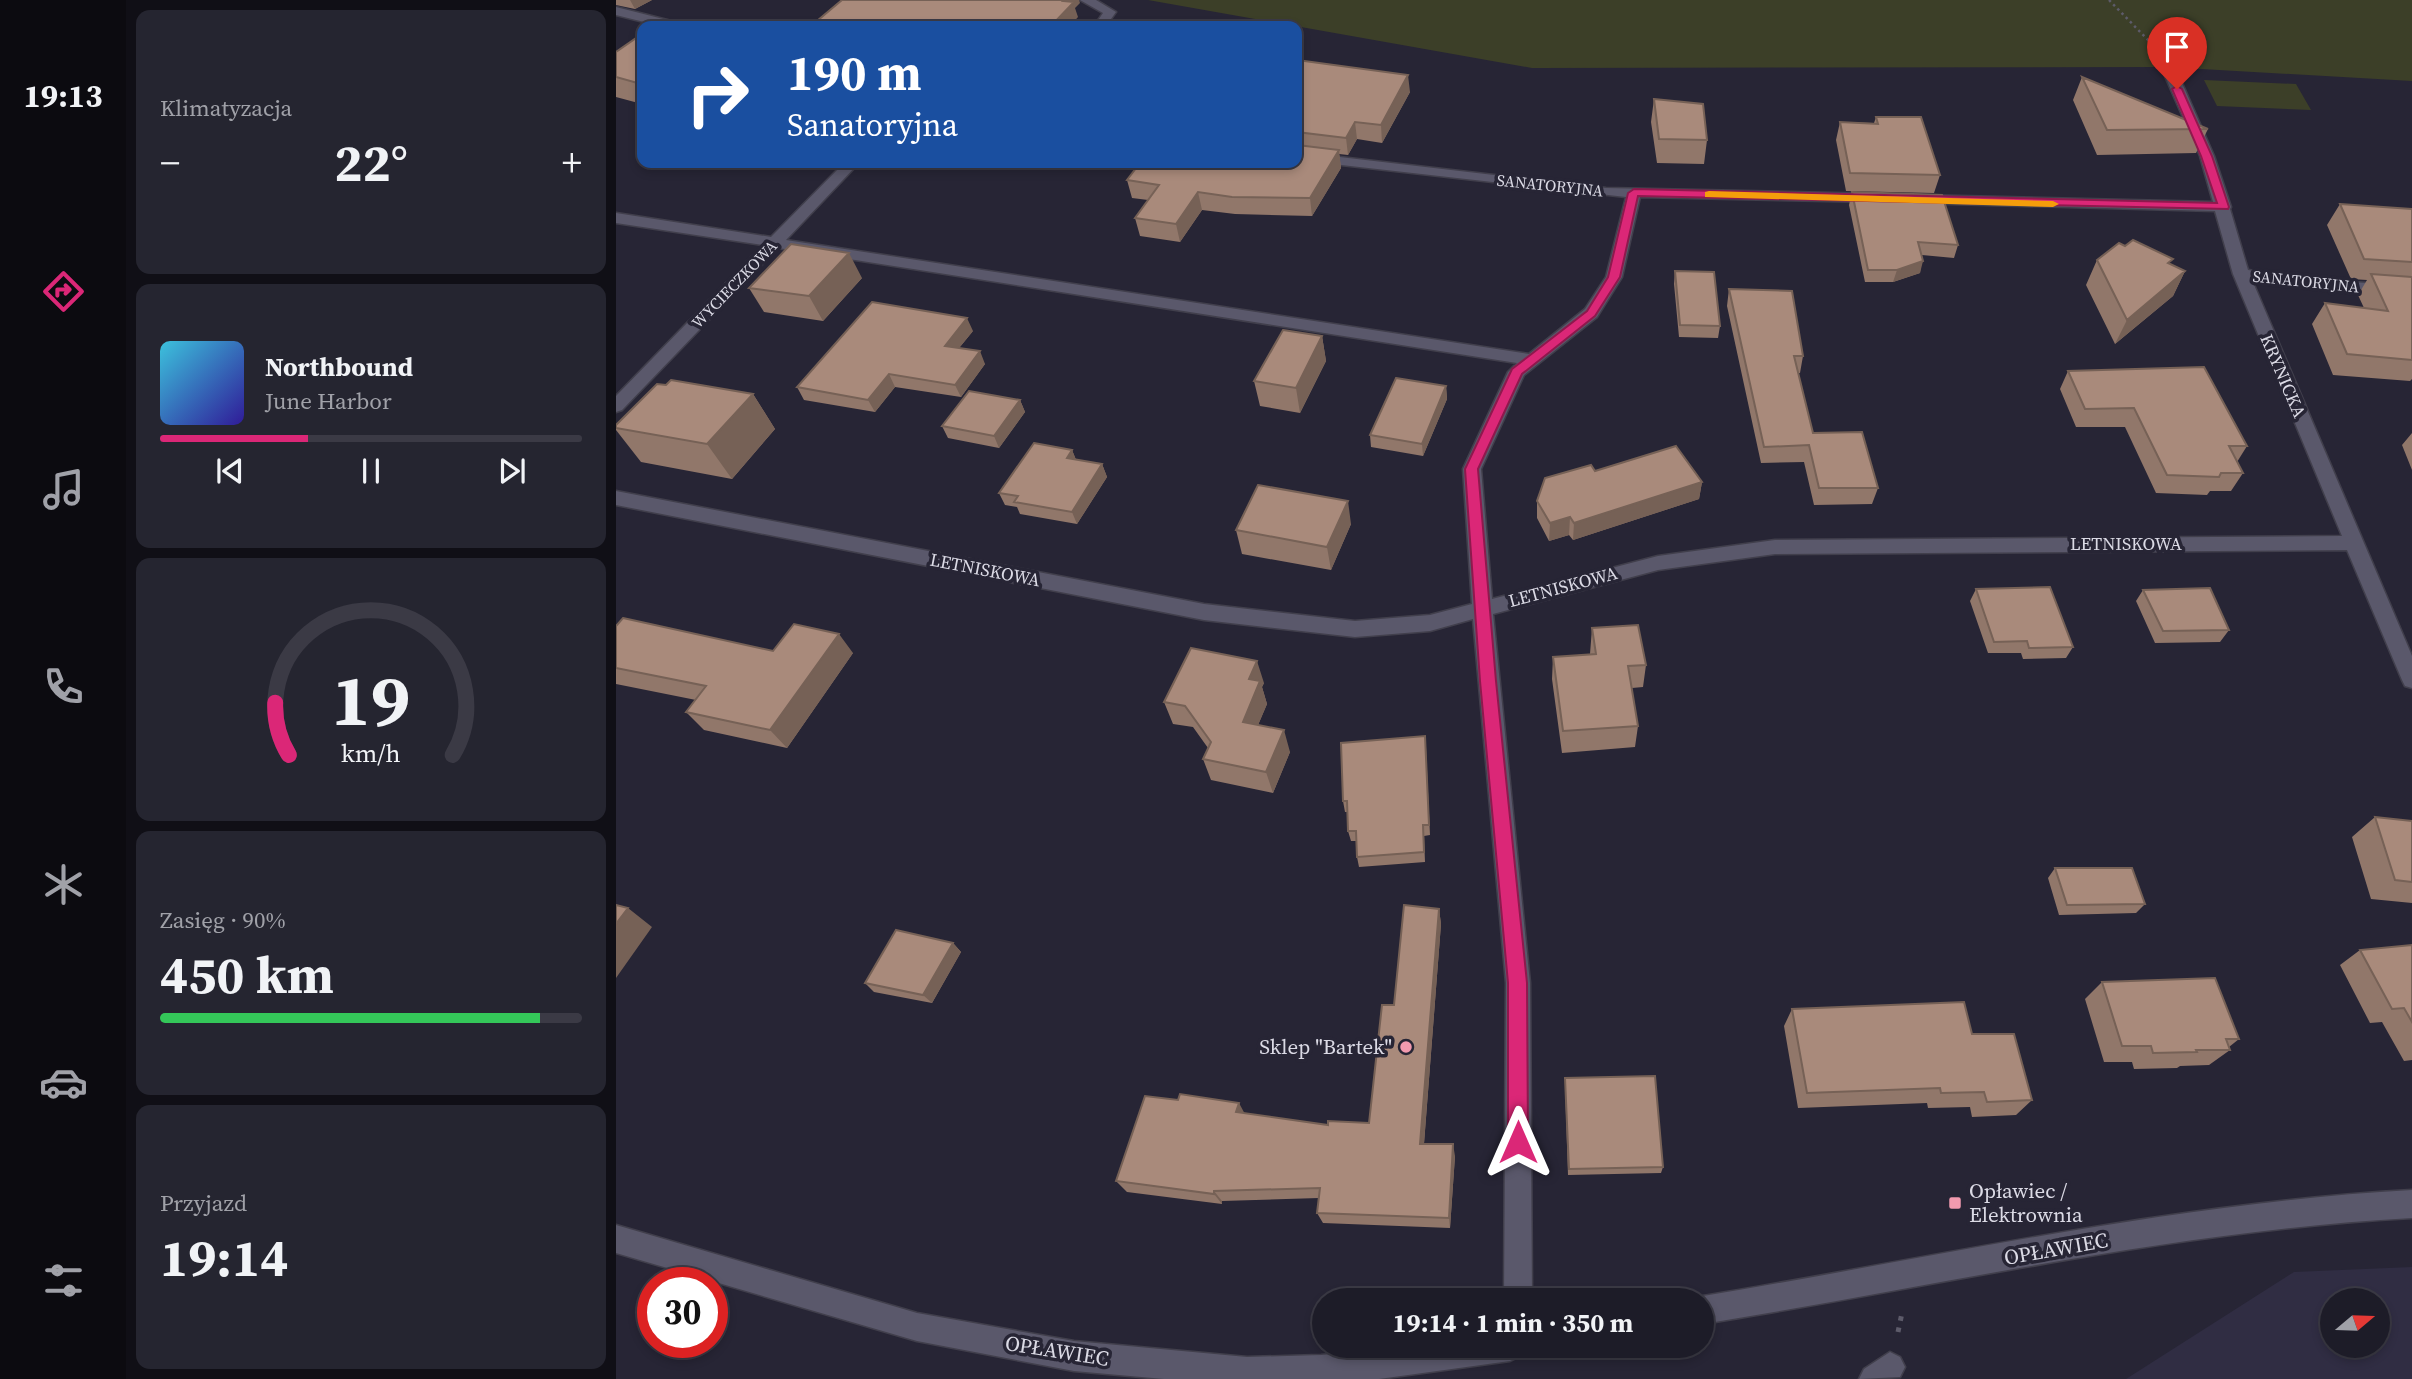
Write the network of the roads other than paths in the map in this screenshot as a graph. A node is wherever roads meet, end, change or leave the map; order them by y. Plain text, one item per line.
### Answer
1 (1086, 0) edge
2 (616, 11) edge
3 (655, 21) edge
4 (1104, 21) edge
5 (2168, 67) road end
6 (1302, 157) edge
7 (847, 168) edge
8 (1634, 193) junction
9 (2224, 207) junction
10 (616, 218) edge
11 (773, 244) junction
12 (2241, 274) junction
13 (2412, 291) edge
14 (1533, 360) junction
15 (616, 406) edge
16 (616, 498) edge
17 (2354, 543) junction
18 (1481, 609) junction
19 (2412, 680) edge
20 (2412, 1204) edge
21 (616, 1239) edge
22 (1518, 1288) edge
23 (1714, 1308) edge
24 (1435, 1358) edge
25 (1328, 1375) edge

1 - 4 street
2 - 3 street
5 - 9 street, KRYNICKA
6 - 8 street, SANATORYJNA
7 - 11 street, WYCIECZKOWA
8 - 9 street, SANATORYJNA
8 - 14 street
9 - 12 street, KRYNICKA
10 - 11 street
11 - 14 street
11 - 15 street, WYCIECZKOWA
12 - 13 street, SANATORYJNA
12 - 17 street, KRYNICKA
14 - 18 street
16 - 18 street, LETNISKOWA
17 - 18 street, LETNISKOWA
17 - 19 street, KRYNICKA
18 - 22 street
20 - 23 street, OPŁAWIEC
21 - 25 street, OPŁAWIEC
24 - 25 street, OPŁAWIEC

